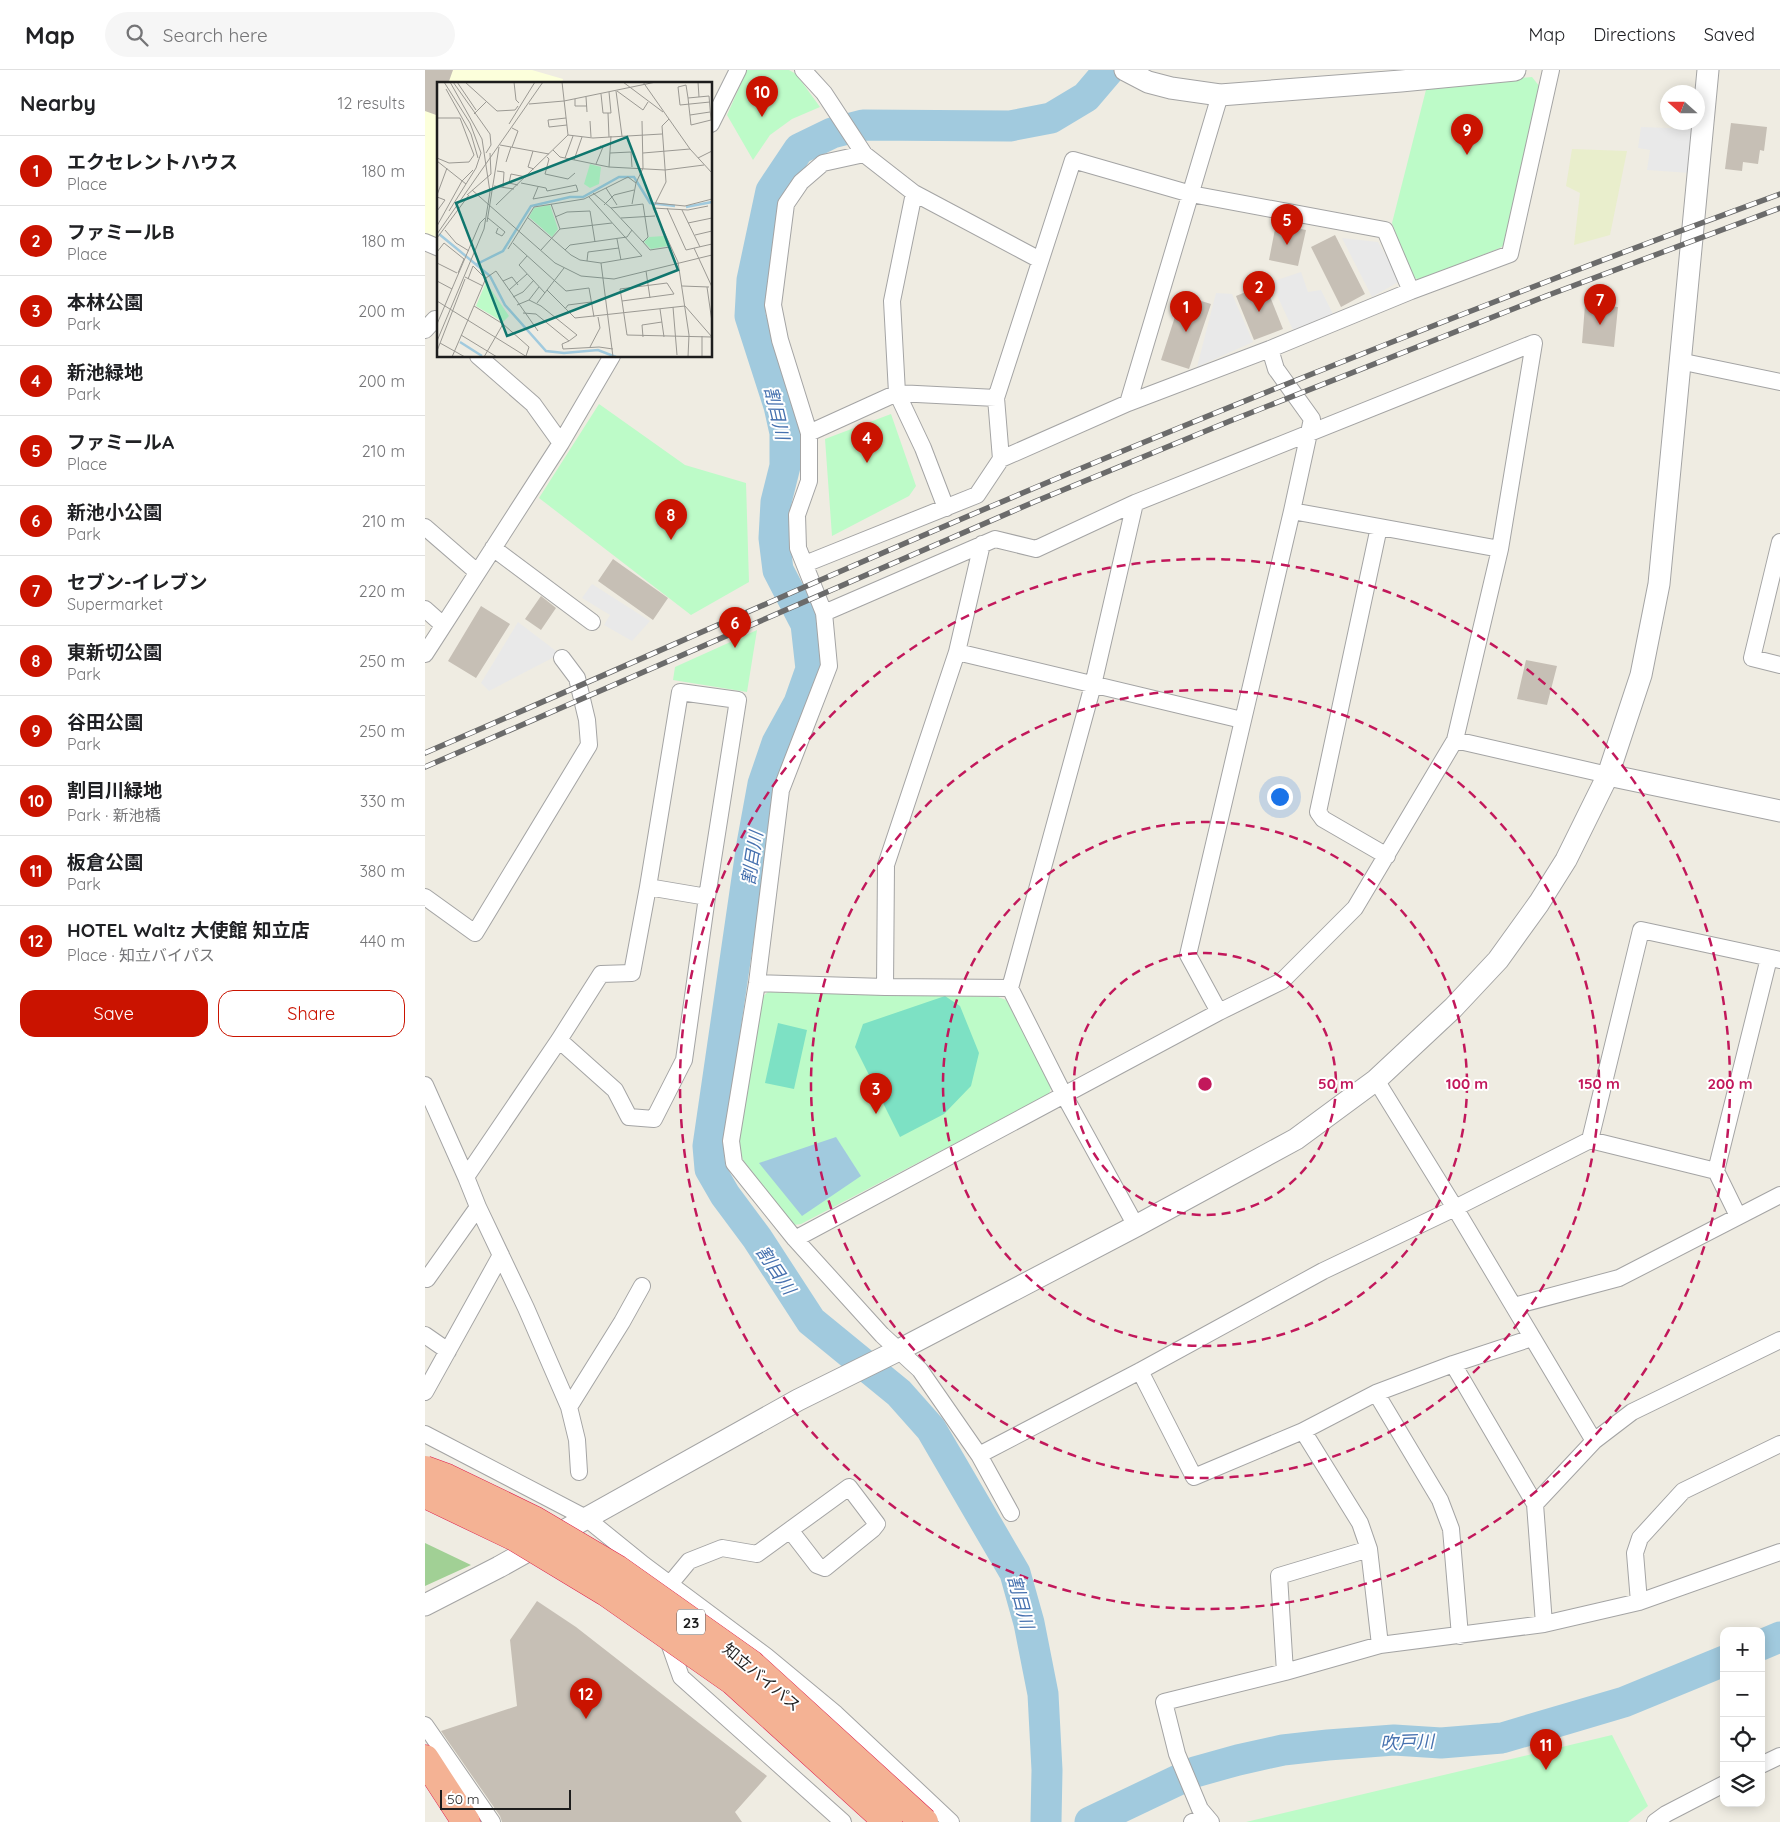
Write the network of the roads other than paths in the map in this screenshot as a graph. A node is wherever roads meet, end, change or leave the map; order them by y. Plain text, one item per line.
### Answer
1 (738, 70) edge
2 (803, 70) edge
3 (1515, 70) edge
4 (1551, 70) edge
5 (1708, 70) edge
6 (1139, 74) edge
7 (1401, 76) edge
8 (1220, 95) junction
9 (713, 120) edge
10 (861, 149) junction
11 (914, 193) junction
12 (1191, 194) junction
13 (425, 242) edge
14 (437, 247) edge
15 (1040, 260) junction
16 (1411, 291) junction
17 (437, 321) edge
18 (425, 330) edge
19 (1270, 349) junction
20 (480, 358) edge
21 (611, 358) edge
22 (1679, 362) junction
23 (1780, 382) edge
24 (897, 393) junction
25 (996, 398) junction
26 (1128, 403) junction
27 (809, 433) junction
28 (1309, 434) junction
29 (561, 443) junction
30 (1001, 458) junction
31 (1135, 503) junction
32 (947, 508) junction
33 (1293, 511) junction
34 (425, 527) edge
35 (1379, 527) junction
36 (1780, 542) edge
37 (982, 544) junction
38 (493, 548) junction
39 (1500, 549) junction
40 (805, 564) junction
41 (477, 572) junction
42 (425, 609) edge
43 (824, 613) junction
44 (593, 622) dead end
45 (443, 625) junction
46 (957, 652) junction
47 (425, 654) edge
48 (561, 658) dead end
49 (1780, 664) edge
50 (1093, 685) junction
51 (1242, 720) junction
52 (1455, 740) junction
53 (1609, 774) junction
54 (1780, 811) edge
55 (1387, 856) junction
56 (648, 887) junction
57 (425, 897) edge
58 (707, 897) junction
59 (1775, 959) edge
60 (757, 983) junction
61 (885, 988) junction
62 (1010, 988) junction
63 (1219, 1012) junction
64 (559, 1040) junction
65 (1376, 1080) junction
66 (425, 1085) edge
67 (1065, 1095) junction
68 (434, 1105) junction
69 (425, 1119) edge
70 (1590, 1140) junction
71 (1716, 1171) junction
72 (466, 1177) junction
73 (1780, 1195) edge
74 (478, 1207) junction
75 (1455, 1208) junction
76 (1738, 1216) junction
77 (1135, 1226) junction
78 (795, 1239) junction
79 (501, 1255) junction
80 (425, 1278) edge
81 (642, 1286) dead end
82 (1514, 1306) junction
83 (425, 1335) edge
84 (1532, 1338) junction
85 (1780, 1340) edge
86 (448, 1350) junction
87 (894, 1353) junction
88 (1453, 1364) junction
89 (1140, 1371) junction
90 (425, 1392) edge
91 (1376, 1394) junction
92 (569, 1407) junction
93 (1303, 1431) junction
94 (425, 1434) edge
95 (1594, 1441) junction
96 (1780, 1444) edge
97 (979, 1455) junction
98 (425, 1470) edge
99 (579, 1472) dead end
100 (425, 1494) edge
101 (1535, 1504) junction
102 (1011, 1513) dead end
103 (586, 1518) junction
104 (790, 1530) junction
105 (1369, 1549) junction
106 (1780, 1552) edge
107 (644, 1565) junction
108 (670, 1584) junction
109 (1639, 1602) junction
110 (425, 1605) edge
111 (1544, 1624) junction
112 (1460, 1636) junction
113 (1380, 1645) junction
114 (1285, 1672) junction
115 (425, 1724) edge
116 (1780, 1756) edge
117 (425, 1759) edge
118 (1765, 1763) edge
119 (1720, 1786) edge
120 (425, 1792) edge
121 (1202, 1818) edge
122 (1664, 1819) edge
123 (446, 1822) edge
124 (466, 1822) edge
125 (492, 1822) edge
126 (843, 1822) edge
127 (888, 1822) edge
128 (924, 1822) edge
129 (951, 1822) edge

1 - 9 street
2 - 10 street
3 - 7 street
4 - 16 street
5 - 22 street
6 - 8 street
7 - 8 street
8 - 12 street
10 - 11 street
10 - 27 street
11 - 15 street
11 - 24 street
12 - 15 street
12 - 16 street
12 - 26 street
13 - 14 street
15 - 25 street
16 - 19 street
17 - 18 street
19 - 26 street
19 - 28 street
20 - 29 street
21 - 29 street
22 - 23 street
22 - 53 street
24 - 25 street
24 - 27 street
24 - 32 street
25 - 30 street
26 - 30 street
27 - 40 street
28 - 31 street
28 - 33 street
28 - 39 street
29 - 38 street
30 - 32 street
31 - 37 street
31 - 50 street
32 - 40 street
33 - 35 street
33 - 51 street
34 - 41 street
35 - 39 street
35 - 55 street
36 - 49 street
37 - 43 street
37 - 46 street
38 - 41 street
38 - 44 street
39 - 52 street
40 - 43 street
41 - 45 street
42 - 45 street
43 - 60 street
45 - 47 street
46 - 50 street
46 - 61 street
48 - 57 street
50 - 51 street
50 - 62 street
51 - 63 street
52 - 53 street
52 - 55 street
53 - 54 street
53 - 65 street
55 - 63 street
56 - 58 street
56 - 58 street
56 - 64 street
58 - 64 street
59 - 70 street
59 - 71 street
60 - 61 street
60 - 78 street
61 - 62 street
62 - 67 street
63 - 67 street
64 - 72 street
65 - 75 street
65 - 77 street
66 - 68 street
67 - 77 street
67 - 78 street
68 - 69 street
68 - 72 street
70 - 71 street
70 - 75 street
71 - 76 street
72 - 74 street
73 - 76 street
74 - 79 street
74 - 80 street
75 - 82 street
75 - 89 street
76 - 82 street
77 - 87 street
78 - 87 street
79 - 86 street
79 - 92 street
81 - 92 street
82 - 84 street
83 - 86 street
84 - 88 street
84 - 95 street
85 - 95 street
86 - 90 street
87 - 97 street
87 - 103 street
88 - 91 street
88 - 101 street
89 - 93 street
89 - 97 street
91 - 93 street
91 - 112 street
92 - 99 street
93 - 105 street
94 - 103 street
95 - 101 street
96 - 109 street
97 - 102 street
98 - 128 highway, 知立バイパス / 23, bridge
100 - 127 highway, 知立バイパス / 23, bridge
101 - 111 street
103 - 107 street
103 - 110 street
104 - 104 street
104 - 108 street
105 - 113 street
105 - 114 street
106 - 109 street
107 - 108 street
107 - 126 street
108 - 129 street
109 - 111 street
111 - 112 street
112 - 113 street
113 - 114 street
114 - 121 street
115 - 125 street
116 - 118 street
117 - 124 highway
119 - 122 street
120 - 123 highway

